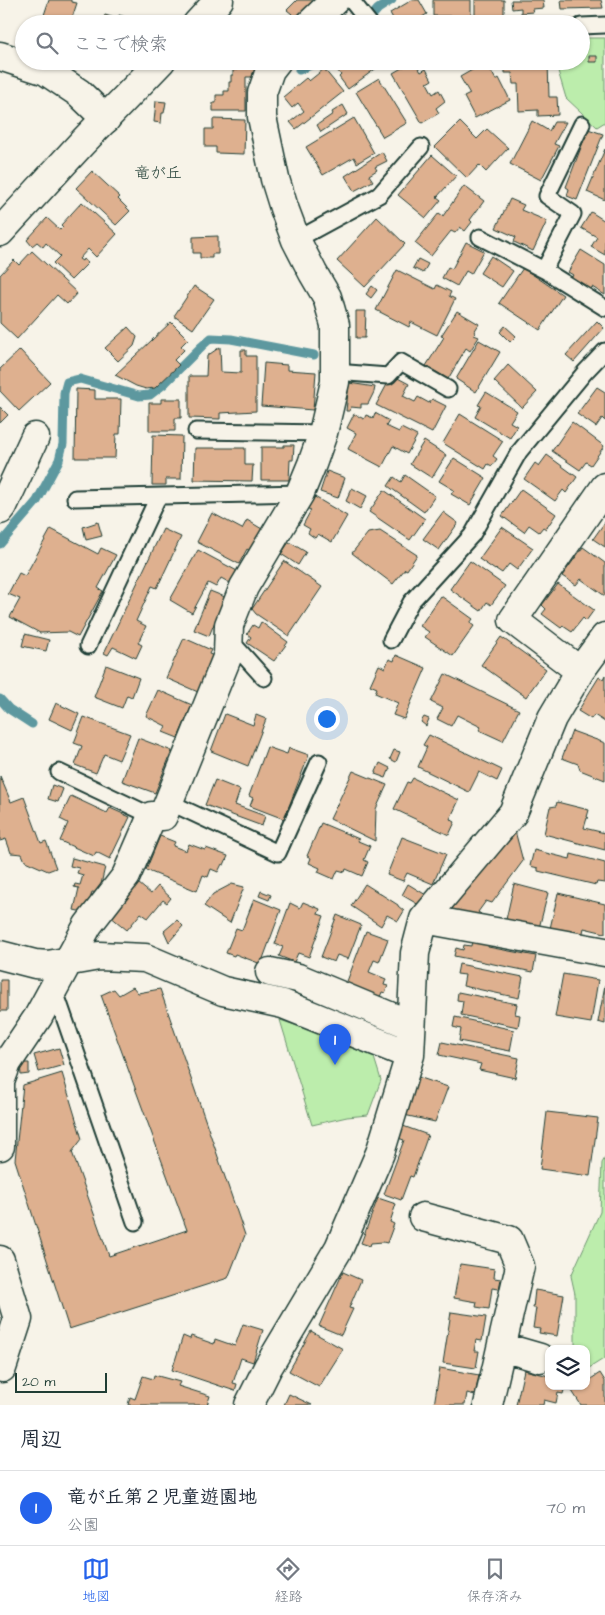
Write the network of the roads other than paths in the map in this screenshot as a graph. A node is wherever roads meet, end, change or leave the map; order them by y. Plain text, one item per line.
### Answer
1 (219, 0) edge
2 (347, 3) edge
3 (205, 15) edge
4 (326, 15) edge
5 (360, 15) edge
6 (605, 25) edge
7 (590, 26) edge
8 (0, 56) edge
9 (15, 61) edge
10 (43, 70) edge
11 (153, 70) edge
12 (270, 70) edge
13 (106, 119) junction
14 (582, 124) dead end
15 (420, 147) dead end
16 (0, 232) edge
17 (480, 237) dead end
18 (296, 240) junction
19 (544, 270) junction
20 (605, 308) edge
21 (605, 351) edge
22 (335, 372) junction
23 (448, 389) dead end
24 (196, 431) dead end
25 (323, 433) junction
26 (35, 437) dead end
27 (605, 487) edge
28 (300, 493) junction
29 (158, 497) junction
30 (75, 498) dead end
31 (0, 510) edge
32 (605, 637) edge
33 (228, 638) junction
34 (391, 640) dead end
35 (88, 646) dead end
36 (580, 671) junction
37 (264, 678) dead end
38 (319, 762) dead end
39 (59, 772) dead end
40 (160, 809) junction
41 (424, 919) junction
42 (605, 952) edge
43 (0, 955) edge
44 (68, 962) junction
45 (270, 972) dead end
46 (54, 988) junction
47 (411, 1024) junction
48 (410, 1055) junction
49 (0, 1146) edge
50 (424, 1217) dead end
51 (136, 1222) dead end
52 (0, 1260) edge
53 (502, 1347) junction
54 (540, 1358) dead end
55 (2, 1368) dead end
56 (249, 1405) edge
57 (488, 1405) edge

1 - 3 street
2 - 4 street
2 - 5 lane
6 - 7 lane
8 - 9 street
10 - 13 street
11 - 13 street
12 - 18 street
13 - 16 street
14 - 19 lane
15 - 18 lane
17 - 19 lane
18 - 22 street
19 - 20 lane
21 - 34 lane
22 - 23 lane
22 - 25 street
24 - 25 lane
25 - 28 street
26 - 31 street
27 - 36 street
28 - 29 lane
28 - 33 street
29 - 30 lane
29 - 35 lane
32 - 36 street
33 - 37 lane
33 - 40 street
36 - 41 street
38 - 40 lane
39 - 40 lane
40 - 44 street
41 - 42 street
41 - 47 street
43 - 44 street
44 - 46 street
44 - 48 street
45 - 47 street
46 - 49 street
46 - 51 lane
47 - 48 street
48 - 56 street
50 - 53 street
52 - 55 street
53 - 54 street
53 - 57 street

